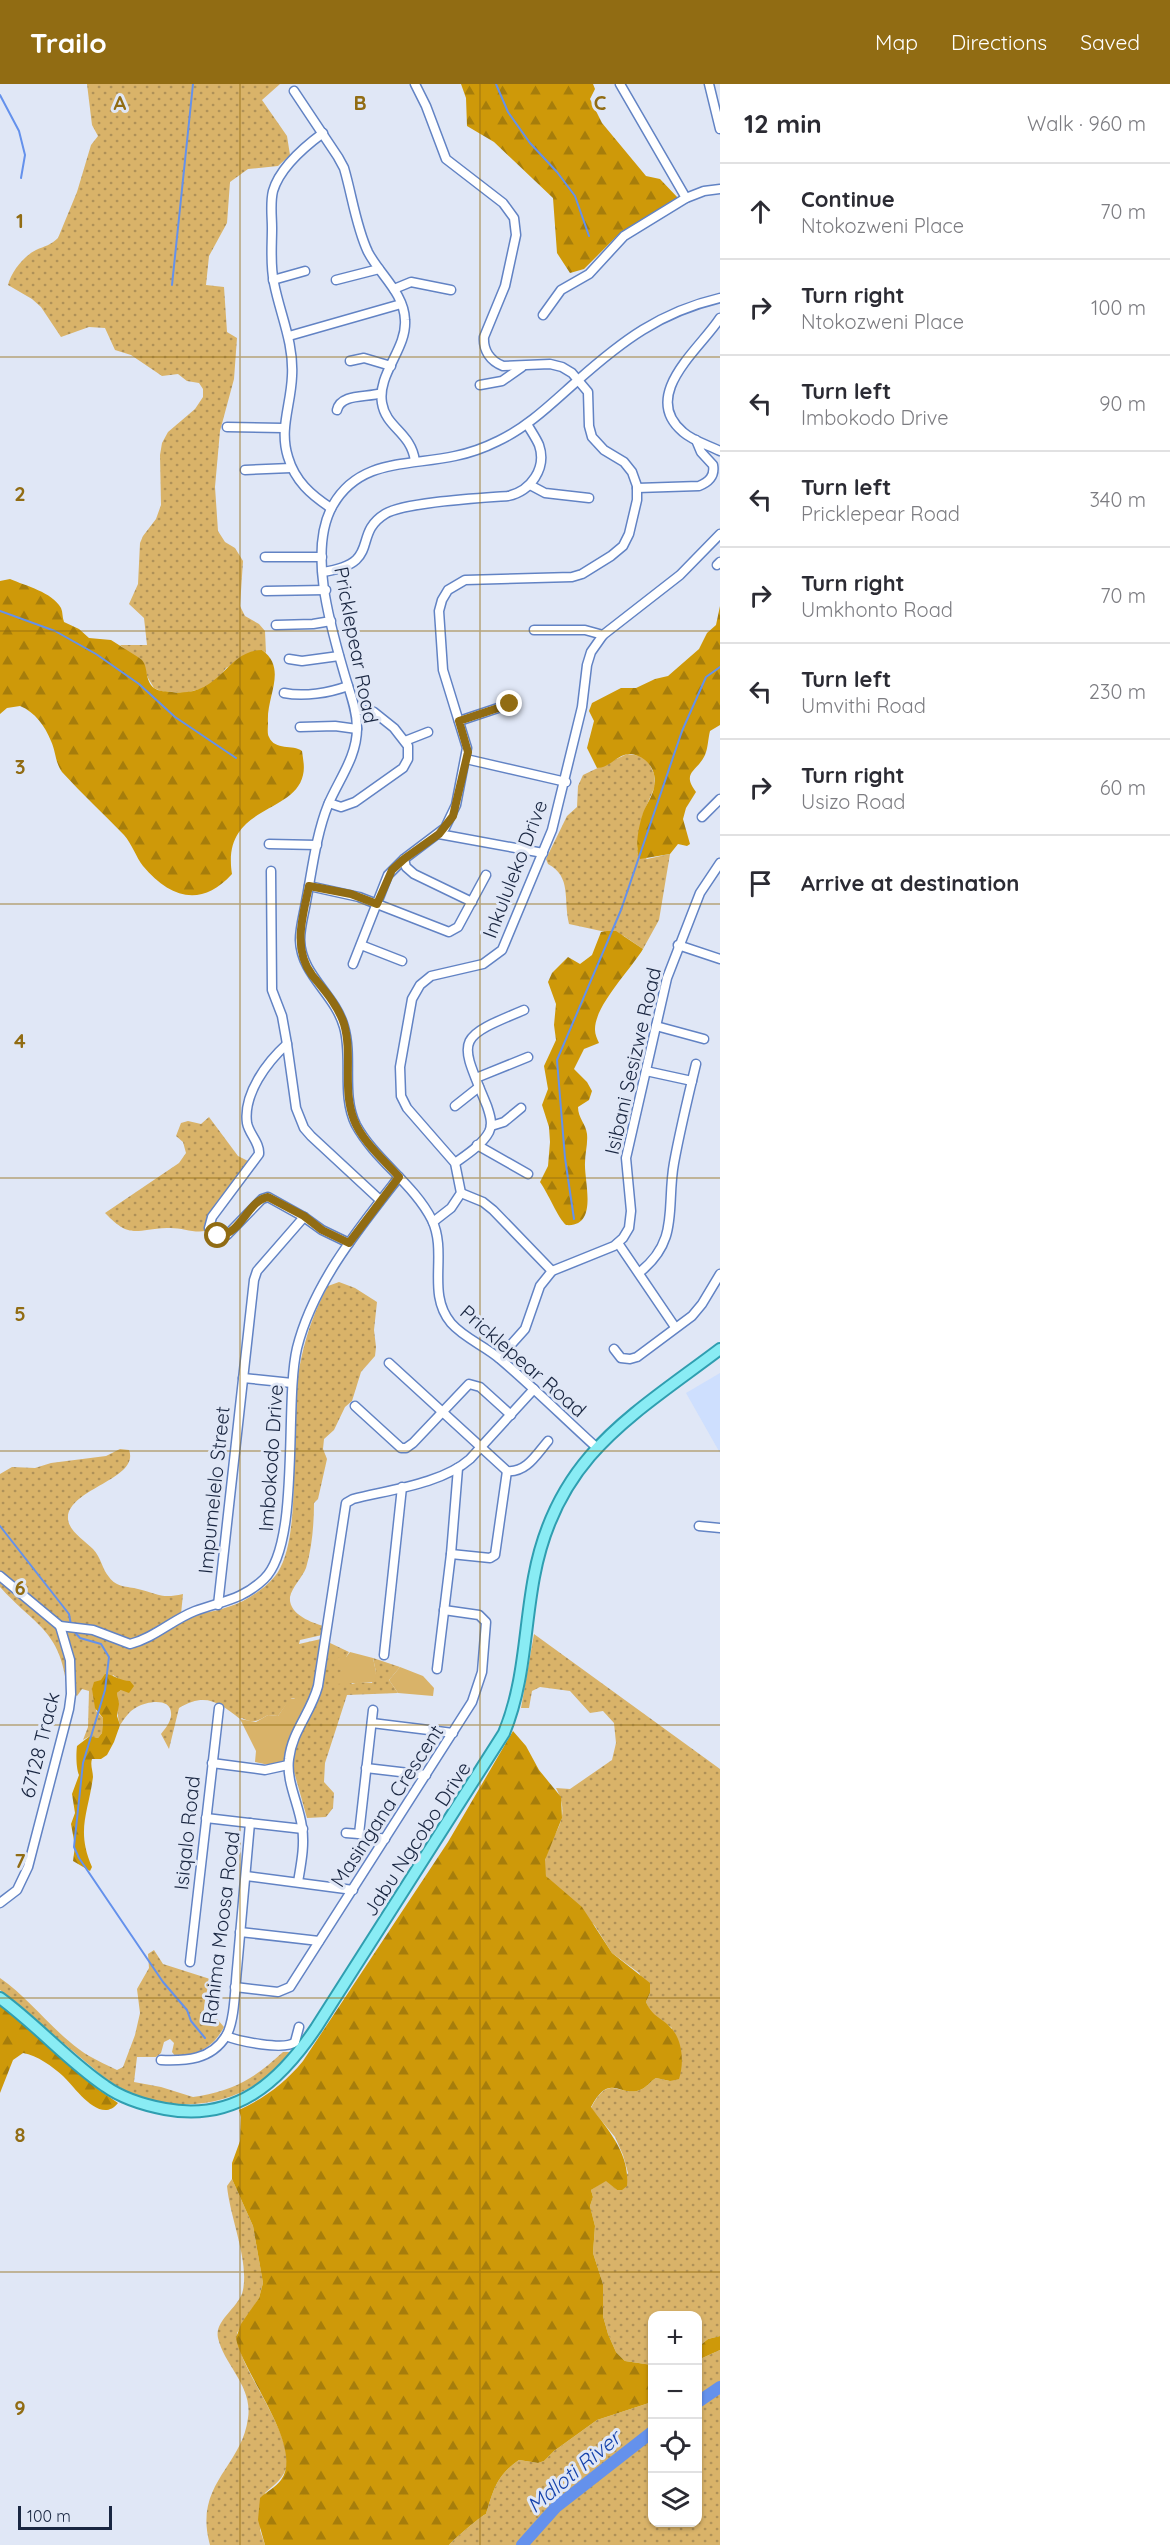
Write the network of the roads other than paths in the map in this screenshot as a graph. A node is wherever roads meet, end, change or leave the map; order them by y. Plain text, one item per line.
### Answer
1 (415, 84) edge
2 (620, 84) edge
3 (709, 84) edge
4 (294, 92) dead end
5 (720, 129) edge
6 (323, 133) junction
7 (720, 189) edge
8 (686, 198) junction
9 (379, 269) junction
10 (304, 271) dead end
11 (273, 280) junction
12 (336, 280) dead end
13 (394, 289) junction
14 (451, 290) dead end
15 (720, 298) edge
16 (401, 304) junction
17 (543, 315) dead end
18 (720, 318) edge
19 (289, 336) junction
20 (350, 361) dead end
21 (391, 366) junction
22 (523, 367) junction
23 (578, 380) junction
24 (480, 385) dead end
25 (381, 393) junction
26 (337, 410) dead end
27 (527, 424) junction
28 (227, 427) dead end
29 (283, 428) junction
30 (696, 440) junction
31 (720, 451) edge
32 (415, 461) junction
33 (291, 468) junction
34 (245, 470) dead end
35 (530, 485) junction
36 (637, 488) junction
37 (589, 498) dead end
38 (331, 508) junction
39 (720, 534) edge
40 (265, 557) dead end
41 (322, 557) junction
42 (323, 572) junction
43 (326, 590) junction
44 (266, 591) dead end
45 (331, 621) junction
46 (276, 625) dead end
47 (534, 630) dead end
48 (603, 635) junction
49 (339, 656) junction
50 (289, 659) dead end
51 (348, 686) junction
52 (284, 693) dead end
53 (510, 704) dead end
54 (355, 709) junction
55 (459, 721) junction
56 (300, 727) dead end
57 (357, 729) junction
58 (428, 732) dead end
59 (405, 741) junction
60 (466, 759) junction
61 (566, 782) junction
62 (720, 799) edge
63 (329, 803) junction
64 (702, 817) dead end
65 (439, 834) junction
66 (269, 844) dead end
67 (318, 845) junction
68 (543, 854) junction
69 (404, 859) junction
70 (720, 863) edge
71 (271, 871) dead end
72 (486, 875) dead end
73 (309, 886) junction
74 (472, 902) junction
75 (377, 904) junction
76 (360, 945) junction
77 (678, 945) junction
78 (402, 960) dead end
79 (720, 960) edge
80 (354, 964) dead end
81 (524, 1010) dead end
82 (656, 1026) junction
83 (704, 1039) dead end
84 (287, 1044) junction
85 (528, 1057) dead end
86 (696, 1064) dead end
87 (646, 1071) junction
88 (692, 1081) junction
89 (477, 1083) junction
90 (455, 1106) dead end
91 (521, 1108) dead end
92 (491, 1126) junction
93 (477, 1145) junction
94 (455, 1163) junction
95 (528, 1174) dead end
96 (399, 1177) junction
97 (461, 1193) junction
98 (380, 1200) junction
99 (304, 1216) junction
100 (433, 1222) junction
101 (349, 1243) junction
102 (618, 1243) junction
103 (552, 1270) junction
104 (640, 1272) junction
105 (720, 1274) edge
106 (675, 1327) junction
107 (720, 1349) edge
108 (614, 1350) dead end
109 (500, 1358) junction
110 (389, 1363) dead end
111 (243, 1378) junction
112 (292, 1383) junction
113 (534, 1389) junction
114 (355, 1406) dead end
115 (442, 1412) junction
116 (511, 1415) junction
117 (548, 1441) dead end
118 (481, 1447) junction
119 (596, 1447) junction
120 (458, 1468) junction
121 (507, 1471) junction
122 (402, 1486) junction
123 (699, 1526) dead end
124 (720, 1528) edge
125 (451, 1554) junction
126 (0, 1576) edge
127 (218, 1605) junction
128 (444, 1610) junction
129 (60, 1626) junction
130 (384, 1655) dead end
131 (437, 1669) dead end
132 (219, 1708) dead end
133 (373, 1710) dead end
134 (372, 1723) junction
135 (453, 1733) junction
136 (212, 1763) junction
137 (288, 1765) junction
138 (366, 1768) junction
139 (426, 1775) junction
140 (206, 1818) junction
141 (250, 1823) junction
142 (303, 1829) junction
143 (346, 1833) dead end
144 (359, 1834) junction
145 (385, 1839) junction
146 (246, 1876) junction
147 (298, 1882) junction
148 (353, 1890) junction
149 (0, 1904) edge
150 (240, 1932) junction
151 (319, 1941) junction
152 (190, 1962) dead end
153 (235, 1987) junction
154 (0, 1998) edge
155 (299, 2027) dead end
156 (226, 2036) junction
157 (161, 2060) dead end

1 - 22 street
2 - 8 street
3 - 5 street
4 - 6 street
6 - 9 street
6 - 11 street
7 - 8 street
8 - 17 street
9 - 12 street
9 - 13 street
10 - 11 street
11 - 19 street
13 - 14 street
13 - 16 street
15 - 23 street, Pricklepear Road
16 - 19 street
16 - 21 street
18 - 30 street
19 - 29 street
20 - 21 street
21 - 25 street
22 - 23 street
22 - 24 street
23 - 27 street, Pricklepear Road
23 - 36 street
25 - 26 street
25 - 32 street
27 - 32 street, Pricklepear Road
27 - 35 street
28 - 29 street
29 - 33 street
30 - 31 street
30 - 36 street
32 - 38 street, Pricklepear Road
33 - 34 street
33 - 38 street
35 - 37 street
35 - 42 street
36 - 55 street
38 - 41 street, Pricklepear Road
39 - 48 street, Inkululeko Drive
40 - 41 street
41 - 42 street, Pricklepear Road
42 - 43 street, Pricklepear Road
43 - 44 street
43 - 45 street, Pricklepear Road
45 - 46 street
45 - 49 street, Pricklepear Road
47 - 48 street
48 - 61 street, Inkululeko Drive
49 - 50 street
49 - 51 street, Pricklepear Road
51 - 52 street
51 - 54 street, Pricklepear Road
53 - 55 street
54 - 57 street, Pricklepear Road
54 - 59 street
55 - 60 street
56 - 57 street
57 - 63 street, Pricklepear Road
58 - 59 street
59 - 63 street
60 - 61 street
60 - 65 street
61 - 68 street, Inkululeko Drive
62 - 64 street
63 - 67 street, Pricklepear Road
65 - 68 street
65 - 69 street
66 - 67 street
67 - 73 street, Pricklepear Road
68 - 94 street, Inkululeko Drive
69 - 74 street
69 - 75 street
70 - 77 street, Isibani Sesizwe Road
71 - 84 street
72 - 74 street
73 - 75 street
73 - 96 street, Pricklepear Road
74 - 75 street
75 - 76 street
76 - 78 street
76 - 80 street
77 - 79 street
77 - 82 street, Isibani Sesizwe Road
81 - 89 street
82 - 83 street
82 - 87 street, Isibani Sesizwe Road
84 - 98 street
84 - 99 street
85 - 89 street
86 - 88 street
87 - 88 street
87 - 102 street, Isibani Sesizwe Road
88 - 104 street
89 - 90 street
89 - 92 street
91 - 92 street
92 - 93 street
93 - 94 street
93 - 95 street
94 - 97 street, Inkululeko Drive
96 - 98 street, Imbokodo Drive
96 - 100 street, Pricklepear Road
97 - 100 street
97 - 103 street
98 - 101 street, Imbokodo Drive
99 - 101 street
99 - 111 street, Impumelelo Street
100 - 109 street, Pricklepear Road
101 - 112 street, Imbokodo Drive
102 - 103 street
102 - 104 street
103 - 109 street
104 - 106 street
105 - 106 street
106 - 108 street
107 - 119 main road, Jabu Ngcobo Drive
109 - 113 street, Pricklepear Road
110 - 115 street
111 - 112 street
111 - 127 street, Impumelelo Street
112 - 127 street, Imbokodo Drive
113 - 116 street
113 - 119 street, Pricklepear Road
114 - 115 street
115 - 116 street
115 - 118 street
116 - 118 street
117 - 121 street
118 - 120 street
118 - 121 street
119 - 154 main road, Jabu Ngcobo Drive
120 - 122 street
120 - 125 street
121 - 125 street
122 - 130 street
122 - 137 street
123 - 124 street
125 - 128 street
126 - 129 street
127 - 129 street, Imbokodo Drive
128 - 131 street
128 - 135 street, Masingana Crescent
129 - 149 street, 67128 Track
132 - 136 street, Isiqalo Road
133 - 134 street
134 - 135 street
134 - 138 street
135 - 139 street, Masingana Crescent
136 - 137 street
136 - 140 street, Isiqalo Road
137 - 142 street
138 - 139 street
138 - 144 street
139 - 145 street, Masingana Crescent
140 - 141 street
140 - 152 street, Isiqalo Road
141 - 142 street
141 - 146 street, Rahima Moosa Road
142 - 147 street
143 - 144 street
144 - 145 street
145 - 148 street, Masingana Crescent
146 - 147 street
146 - 150 street, Rahima Moosa Road
147 - 148 street
148 - 151 street, Masingana Crescent
150 - 151 street
150 - 153 street, Rahima Moosa Road
151 - 153 street, Masingana Crescent
153 - 156 street, Rahima Moosa Road
155 - 156 street
156 - 157 street, Rahima Moosa Road

